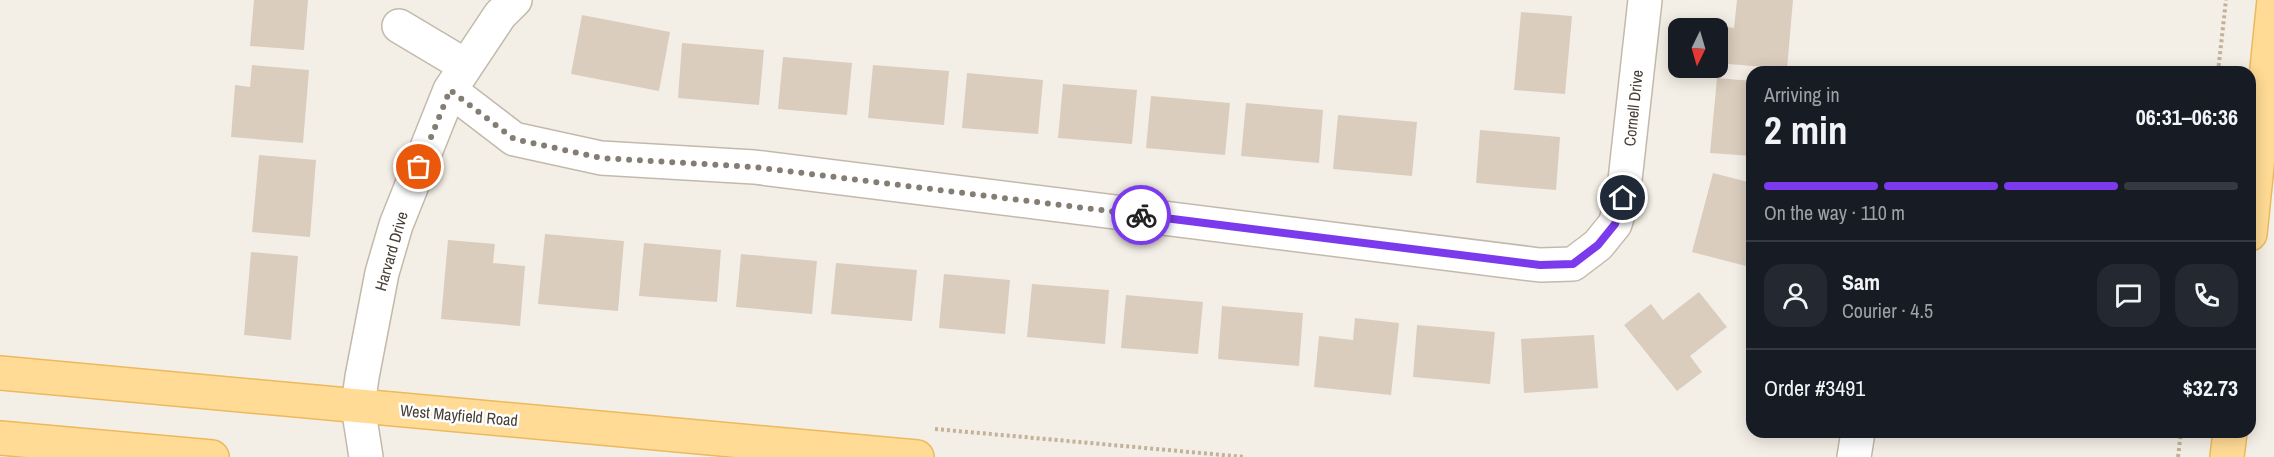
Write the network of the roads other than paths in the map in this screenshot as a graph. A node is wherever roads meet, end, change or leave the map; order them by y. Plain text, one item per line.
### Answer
1 (514, 0) edge
2 (1645, 0) edge
3 (2274, 0) edge
4 (399, 26) dead end
5 (458, 78) junction
6 (2256, 176) edge
7 (0, 373) edge
8 (358, 405) junction
9 (0, 438) edge
10 (1857, 438) edge
11 (2229, 438) edge
12 (212, 457) edge
13 (366, 457) edge
14 (917, 457) edge
15 (1854, 457) edge
16 (2227, 457) edge

1 - 5 street, Harvard Drive
2 - 5 street, Cornell Drive
3 - 6 main road
4 - 5 street, Cornell Drive
5 - 8 street, Harvard Drive
7 - 8 main road, West Mayfield Road
8 - 13 street, Harvard Drive
8 - 14 main road, West Mayfield Road
9 - 12 main road
10 - 15 street
11 - 16 main road

